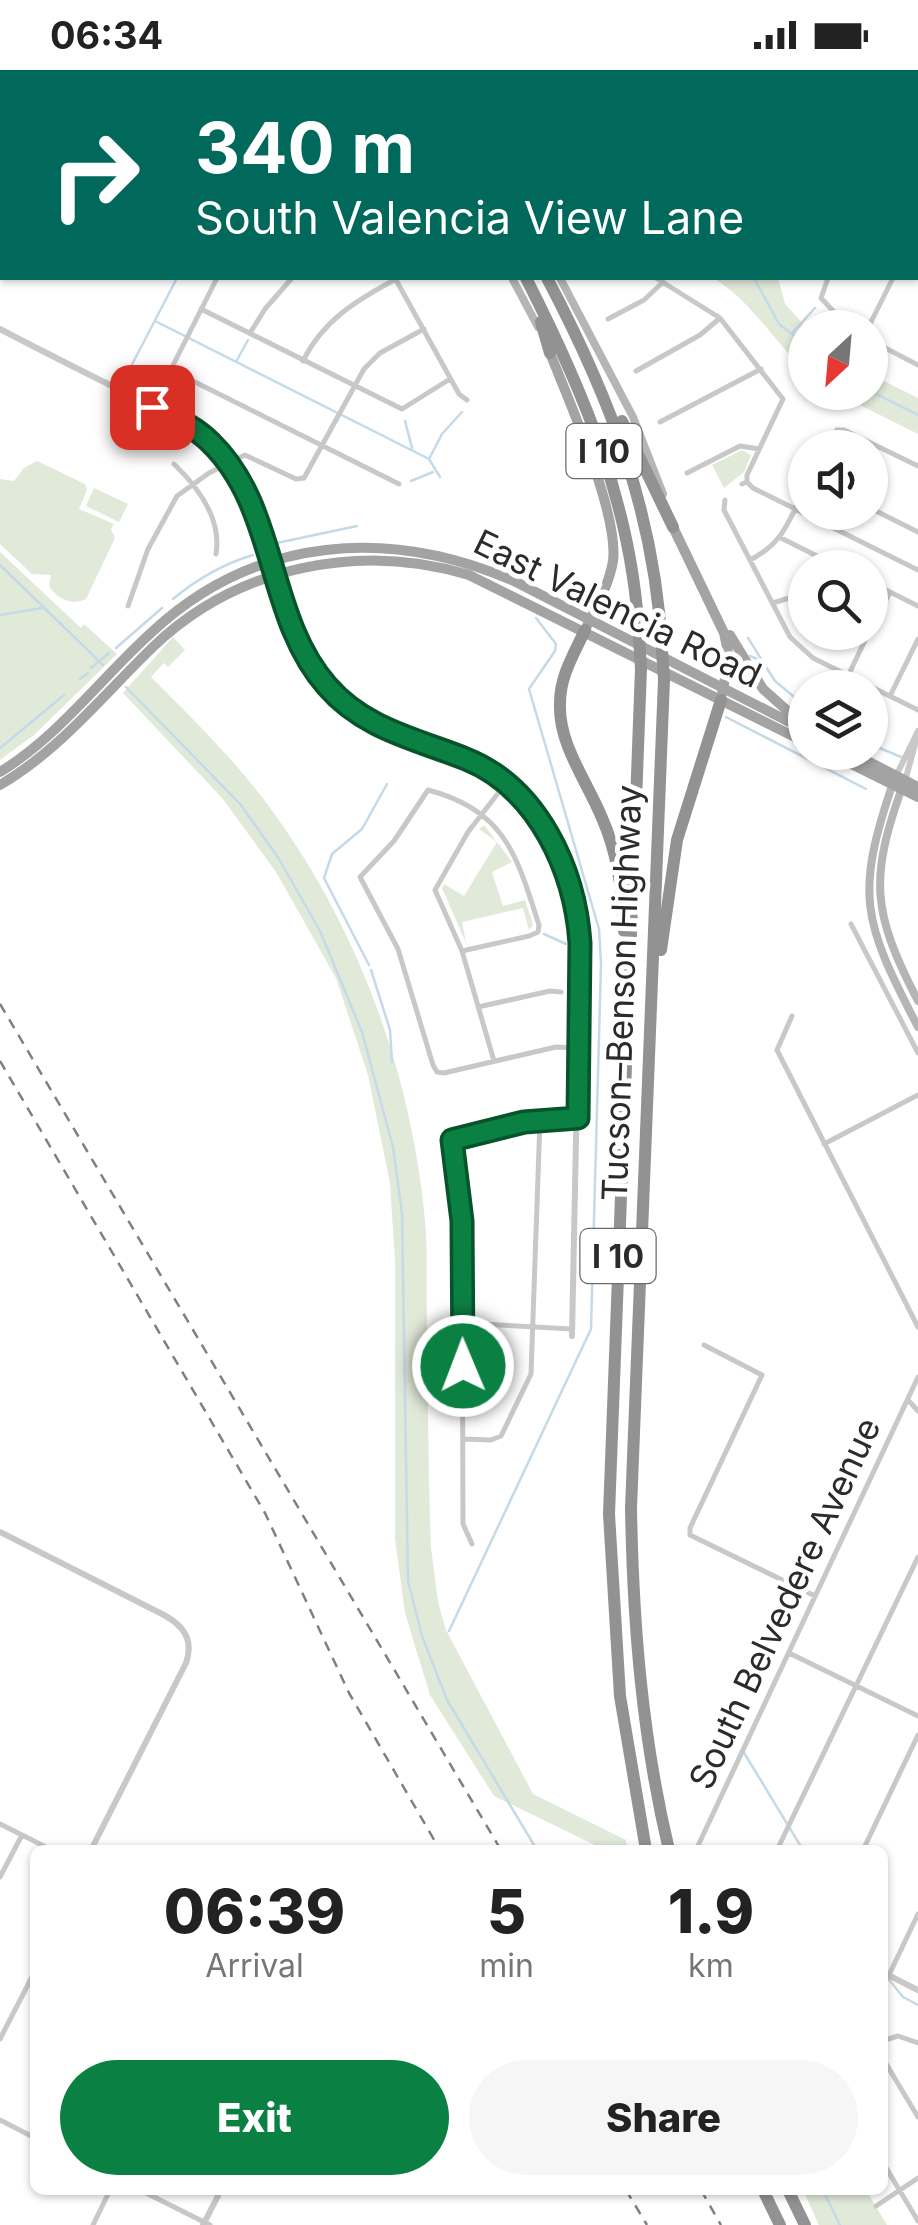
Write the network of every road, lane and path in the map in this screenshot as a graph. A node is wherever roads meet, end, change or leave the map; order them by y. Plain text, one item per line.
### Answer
1 (216, 280) edge
2 (290, 280) edge
3 (392, 280) edge
4 (397, 280) edge
5 (513, 280) edge
6 (527, 280) edge
7 (527, 280) edge
8 (548, 280) edge
9 (548, 280) edge
10 (561, 280) edge
11 (659, 280) edge
12 (827, 280) edge
13 (892, 280) edge
14 (201, 309) junction
15 (830, 310) edge
16 (877, 310) edge
17 (608, 318) dead end
18 (720, 318) junction
19 (0, 330) edge
20 (424, 330) junction
21 (250, 333) junction
22 (888, 349) edge
23 (550, 353) junction
24 (304, 361) junction
25 (918, 365) edge
26 (761, 369) junction
27 (171, 370) junction
28 (636, 371) dead end
29 (451, 379) junction
30 (352, 386) junction
31 (467, 400) dead end
32 (152, 407) junction
33 (660, 422) dead end
34 (322, 446) junction
35 (759, 449) junction
36 (888, 451) edge
37 (228, 462) junction
38 (174, 464) dead end
39 (918, 466) edge
40 (687, 473) dead end
41 (194, 483) junction
42 (399, 484) dead end
43 (725, 500) dead end
44 (788, 506) edge
45 (888, 517) edge
46 (788, 521) edge
47 (673, 527) junction
48 (837, 530) edge
49 (918, 532) edge
50 (780, 538) junction
51 (804, 550) edge
52 (216, 554) dead end
53 (750, 560) junction
54 (269, 562) junction
55 (918, 570) edge
56 (273, 575) junction
57 (890, 592) joint
58 (888, 596) edge
59 (788, 598) edge
60 (709, 599) junction
61 (773, 603) junction
62 (128, 606) dead end
63 (918, 606) edge
64 (587, 626) junction
65 (918, 639) edge
66 (838, 670) edge
67 (722, 695) junction
68 (890, 696) joint
69 (918, 710) edge
70 (788, 712) edge
71 (788, 720) edge
72 (788, 732) edge
73 (918, 733) edge
74 (869, 770) edge
75 (878, 770) edge
76 (0, 772) edge
77 (506, 783) junction
78 (899, 783) junction
79 (0, 786) edge
80 (918, 786) edge
81 (918, 797) edge
82 (482, 816) junction
83 (851, 924) dead end
84 (462, 951) junction
85 (561, 992) dead end
86 (918, 1000) edge
87 (478, 1007) junction
88 (792, 1016) dead end
89 (918, 1027) edge
90 (580, 1048) junction
91 (918, 1053) edge
92 (649, 1057) junction
93 (494, 1060) junction
94 (918, 1096) edge
95 (578, 1118) junction
96 (540, 1120) junction
97 (824, 1144) junction
98 (621, 1188) junction
99 (462, 1323) junction
100 (534, 1327) junction
101 (918, 1327) edge
102 (572, 1332) joint
103 (704, 1346) dead end
104 (918, 1378) edge
105 (908, 1400) junction
106 (918, 1410) edge
107 (464, 1438) junction
108 (0, 1532) edge
109 (472, 1544) dead end
110 (918, 1557) edge
111 (815, 1596) junction
112 (789, 1653) junction
113 (856, 1686) junction
114 (918, 1716) edge
115 (918, 1735) edge
116 (0, 1824) edge
117 (22, 1835) junction
118 (42, 1845) edge
119 (94, 1845) edge
120 (645, 1845) edge
121 (667, 1845) edge
122 (698, 1845) edge
123 (779, 1845) edge
124 (865, 1845) edge
125 (0, 1877) edge
126 (918, 1914) edge
127 (888, 1970) edge
128 (888, 1975) edge
129 (30, 1985) edge
130 (918, 1990) edge
131 (0, 2039) edge
132 (888, 2039) edge
133 (918, 2043) edge
134 (888, 2067) edge
135 (918, 2117) edge
136 (0, 2120) edge
137 (30, 2135) edge
138 (888, 2171) edge
139 (918, 2178) edge
140 (899, 2189) junction
141 (108, 2195) edge
142 (150, 2195) edge
143 (219, 2195) edge
144 (765, 2195) edge
145 (790, 2195) edge
146 (876, 2206) dead end
147 (918, 2221) edge
148 (206, 2224) edge
149 (93, 2225) edge
150 (780, 2225) edge
151 (805, 2225) edge

1 - 14 street
2 - 21 street
3 - 24 street
4 - 20 street
5 - 23 main road
6 - 23 highway
7 - 98 highway, Tucson–Benson Highway / I 10, bridge
8 - 47 highway
9 - 92 highway, Tucson–Benson Highway / I 10, bridge
10 - 47 main road
11 - 17 street
11 - 18 street
12 - 15 street
13 - 16 street
14 - 21 street
14 - 27 street
18 - 26 street
18 - 28 street
19 - 32 street
20 - 29 street
20 - 30 street
21 - 24 street
22 - 25 street
23 - 64 main road
24 - 30 street
26 - 33 street
26 - 35 street
27 - 32 street
27 - 34 street
29 - 30 street
29 - 31 street
30 - 34 street
32 - 37 street
34 - 37 street
34 - 42 street
35 - 40 street
35 - 44 street
36 - 39 street
37 - 41 street
37 - 54 street
38 - 41 street
41 - 52 street
41 - 62 street
43 - 53 street
45 - 49 street
46 - 50 street
47 - 60 main road
48 - 55 street
50 - 51 street
50 - 53 street
53 - 61 street
54 - 56 street
54 - 64 main road, East Valencia Road
54 - 76 main road, East Valencia Road
56 - 64 main road, East Valencia Road
56 - 77 street
56 - 79 main road, East Valencia Road
57 - 58 street
57 - 63 street
59 - 61 street
60 - 67 main road
60 - 70 main road
61 - 66 street
64 - 67 main road, East Valencia Road
64 - 98 highway
65 - 68 street
67 - 71 main road, East Valencia Road
67 - 72 main road, East Valencia Road
67 - 92 highway
68 - 69 street
73 - 78 street
74 - 78 main road
75 - 78 main road
77 - 82 street
77 - 90 street
78 - 80 main road
78 - 81 main road
78 - 86 main road
78 - 89 main road
82 - 84 street
82 - 84 street
82 - 93 street
83 - 91 street
84 - 87 street
85 - 87 street
87 - 93 street
88 - 97 street
90 - 93 street
90 - 95 street
92 - 121 highway, Tucson–Benson Highway / I 10
94 - 97 street
95 - 96 street
95 - 102 street
96 - 99 street
96 - 100 street
97 - 101 street
98 - 120 highway, Tucson–Benson Highway / I 10
99 - 100 street
99 - 107 street
100 - 102 street
100 - 107 street
103 - 111 street
104 - 105 street, South Belvedere Avenue
105 - 106 street
105 - 111 street, South Belvedere Avenue
107 - 109 street
108 - 119 street
110 - 113 street
111 - 112 street, South Belvedere Avenue
112 - 113 street
112 - 122 street, South Belvedere Avenue
113 - 114 street
113 - 123 street
115 - 124 street
116 - 117 street
117 - 118 street
117 - 125 street
126 - 127 street
128 - 130 street
129 - 131 street
132 - 133 street
134 - 135 street
136 - 137 street
138 - 140 street
139 - 140 street
140 - 146 street
140 - 147 street
141 - 149 street
142 - 148 street
143 - 148 street
144 - 150 highway
145 - 151 highway

